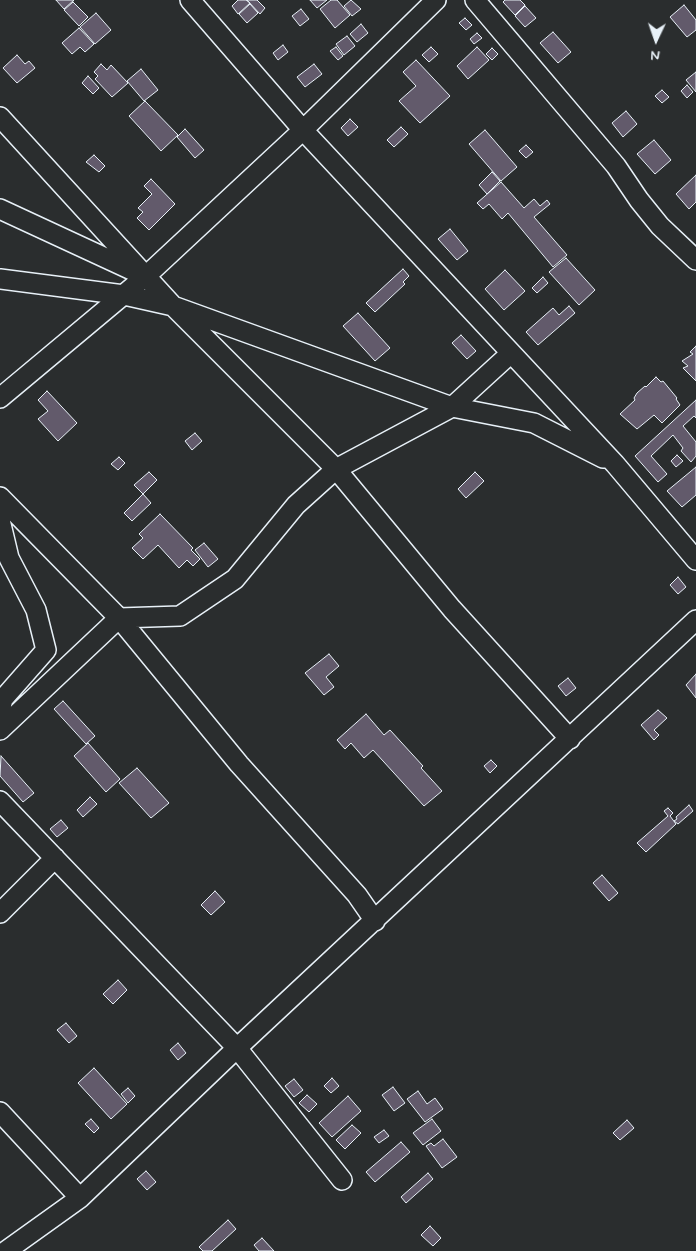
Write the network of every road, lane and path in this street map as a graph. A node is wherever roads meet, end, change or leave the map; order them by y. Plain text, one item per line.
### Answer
1 (190, 0) edge
2 (436, 0) edge
3 (475, 0) edge
4 (0, 117) edge
5 (303, 130) junction
6 (0, 209) edge
7 (696, 260) edge
8 (146, 276) junction
9 (0, 279) edge
10 (124, 295) junction
11 (173, 306) junction
12 (510, 354) junction
13 (0, 398) edge
14 (452, 407) junction
15 (615, 464) junction
16 (336, 469) junction
17 (0, 497) edge
18 (0, 520) edge
19 (696, 560) edge
20 (120, 618) junction
21 (696, 620) edge
22 (0, 711) edge
23 (0, 730) edge
24 (570, 739) junction
25 (0, 801) edge
26 (55, 858) junction
27 (0, 913) edge
28 (375, 921) junction
29 (237, 1048) junction
30 (0, 1112) edge
31 (342, 1180) dead end
32 (80, 1198) junction
33 (6, 1251) edge

1 - 5 street
2 - 5 street
3 - 7 street
4 - 8 street
5 - 8 street
5 - 12 street
6 - 8 street
8 - 10 street
8 - 11 street
9 - 10 street
10 - 11 street
10 - 13 street
11 - 14 street
11 - 16 street
12 - 14 street
12 - 15 street
14 - 15 street
14 - 16 street
15 - 19 street
16 - 20 street
16 - 24 street
17 - 20 street
18 - 22 street
20 - 23 street
20 - 28 street
21 - 24 street
24 - 28 street
25 - 26 street
26 - 27 street
26 - 29 street
28 - 29 street
29 - 31 street
29 - 32 street
30 - 32 street
32 - 33 street

